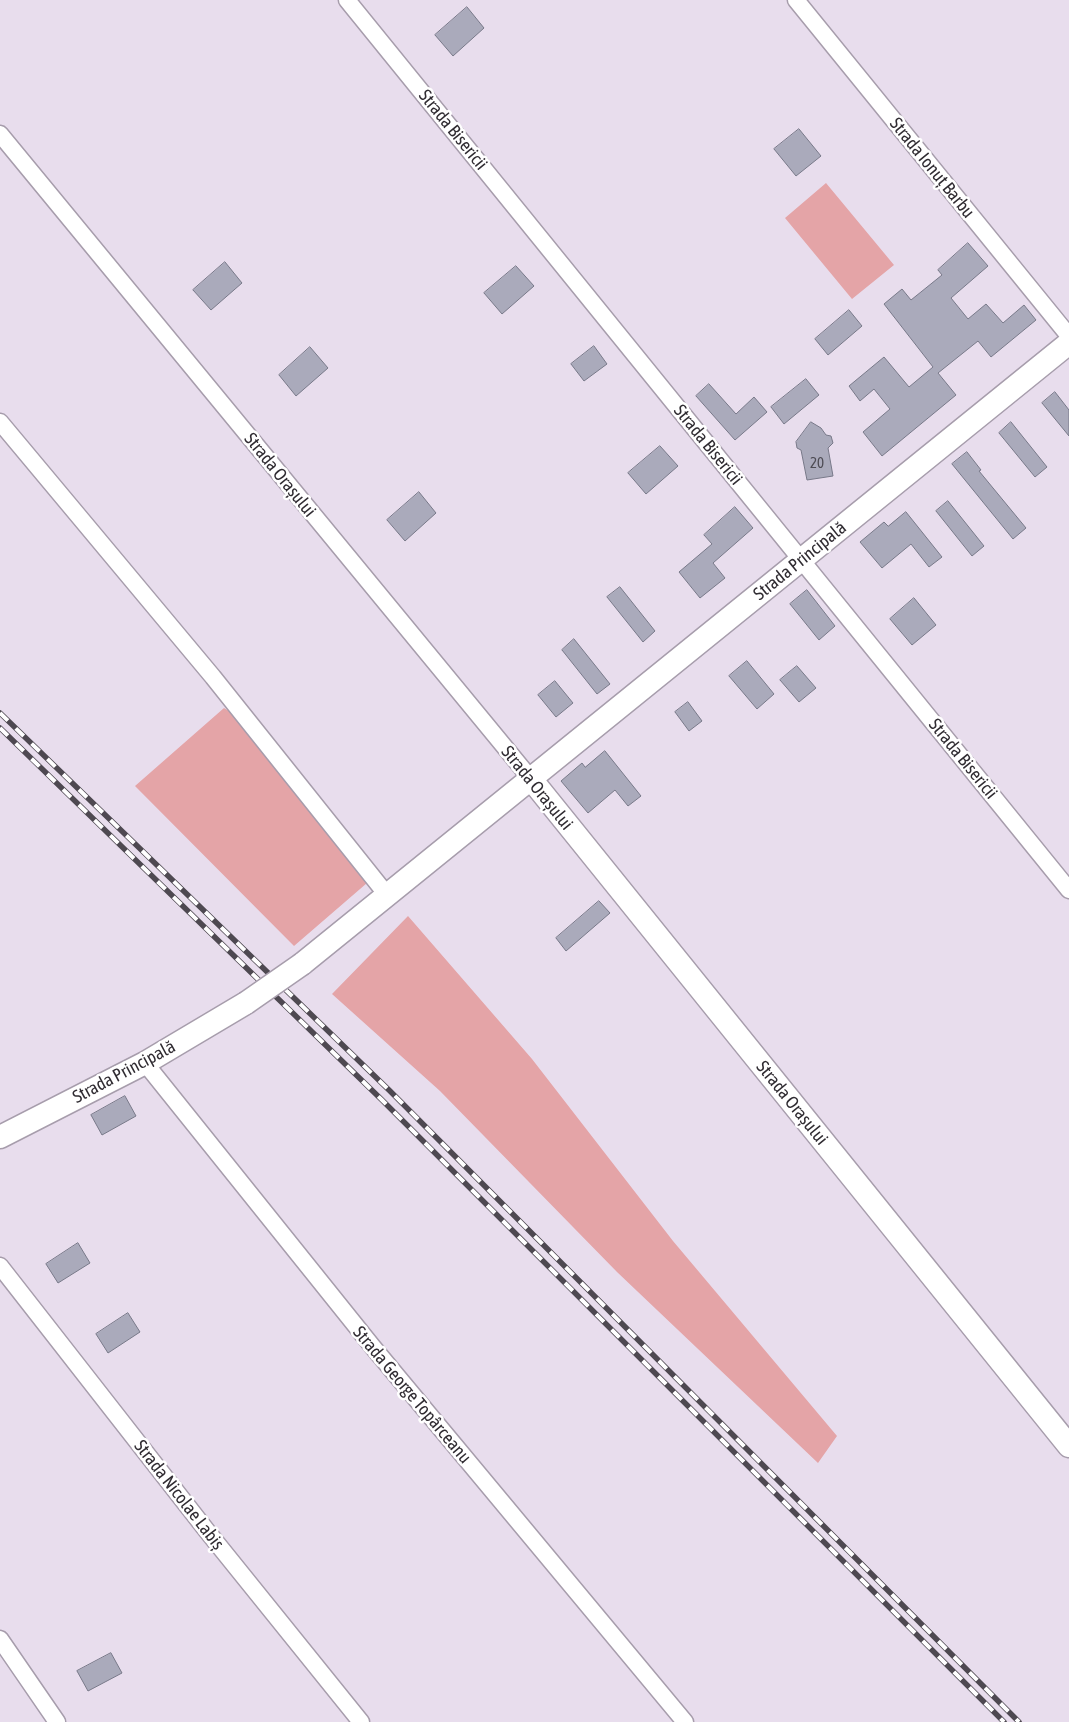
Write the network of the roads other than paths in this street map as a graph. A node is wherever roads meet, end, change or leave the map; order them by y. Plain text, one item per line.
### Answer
1 (347, 0) edge
2 (796, 0) edge
3 (0, 134) edge
4 (1069, 336) edge
5 (1069, 343) edge
6 (0, 422) edge
7 (802, 559) junction
8 (531, 779) junction
9 (1069, 890) edge
10 (387, 895) junction
11 (145, 1063) junction
12 (0, 1136) edge
13 (0, 1266) edge
14 (1069, 1446) edge
15 (0, 1639) edge
16 (57, 1722) edge
17 (361, 1722) edge
18 (685, 1722) edge

1 - 7 street, Strada Bisericii
2 - 4 street, Strada Ionuț Barbu
3 - 8 street, Strada Orașului
5 - 7 main road, Strada Principală
6 - 10 street
7 - 8 main road, Strada Principală
7 - 9 street, Strada Bisericii
8 - 10 main road, Strada Principală
8 - 14 main road, Strada Orașului
10 - 11 main road, Strada Principală, bridge
11 - 12 main road, Strada Principală
11 - 18 street, Strada George Topârceanu
13 - 17 street, Strada Nicolae Labiș
15 - 16 street

